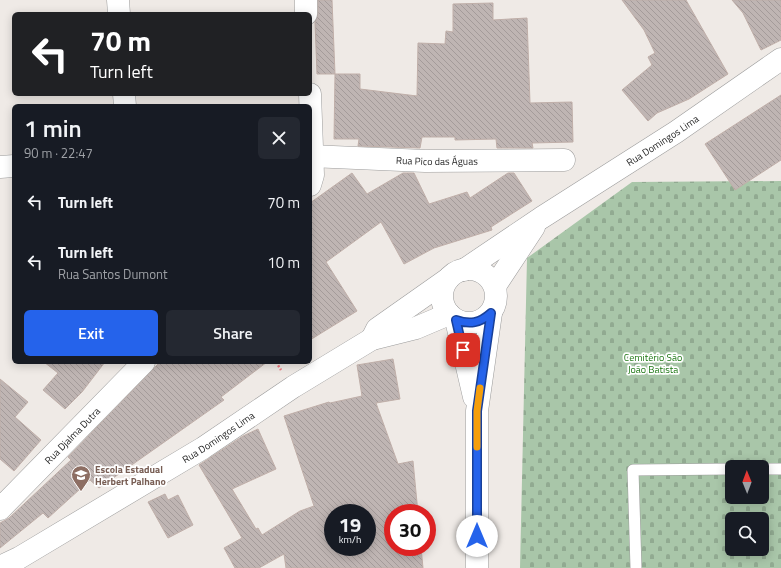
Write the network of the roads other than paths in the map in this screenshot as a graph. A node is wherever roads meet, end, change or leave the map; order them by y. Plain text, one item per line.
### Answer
1 (118, 0) edge
2 (306, 0) edge
3 (119, 12) edge
4 (306, 12) edge
5 (781, 59) edge
6 (312, 156) edge
7 (564, 160) dead end
8 (12, 166) edge
9 (312, 166) edge
10 (0, 167) edge
11 (312, 178) edge
12 (541, 218) junction
13 (456, 275) junction
14 (495, 286) junction
15 (491, 313) junction
16 (453, 317) junction
17 (372, 339) junction
18 (142, 364) edge
19 (477, 411) junction
20 (725, 469) edge
21 (769, 469) edge
22 (781, 469) edge
23 (0, 509) edge
24 (0, 567) edge
25 (477, 568) edge
26 (636, 568) edge

1 - 3 street
2 - 4 street
5 - 12 street, Rua Domingos Lima
6 - 7 street, Rua Pico das Águas
8 - 10 street
9 - 11 street
12 - 13 street, Rua Domingos Lima
12 - 14 street, Rua Domingos Lima
13 - 14 street
13 - 16 street
13 - 17 street, Rua Domingos Lima
14 - 15 street
15 - 16 street
15 - 19 street
16 - 17 street, Rua Domingos Lima
16 - 19 street
17 - 24 street, Rua Domingos Lima
18 - 23 street, Rua Djalma Dutra
19 - 25 street
20 - 26 lane
21 - 22 lane

